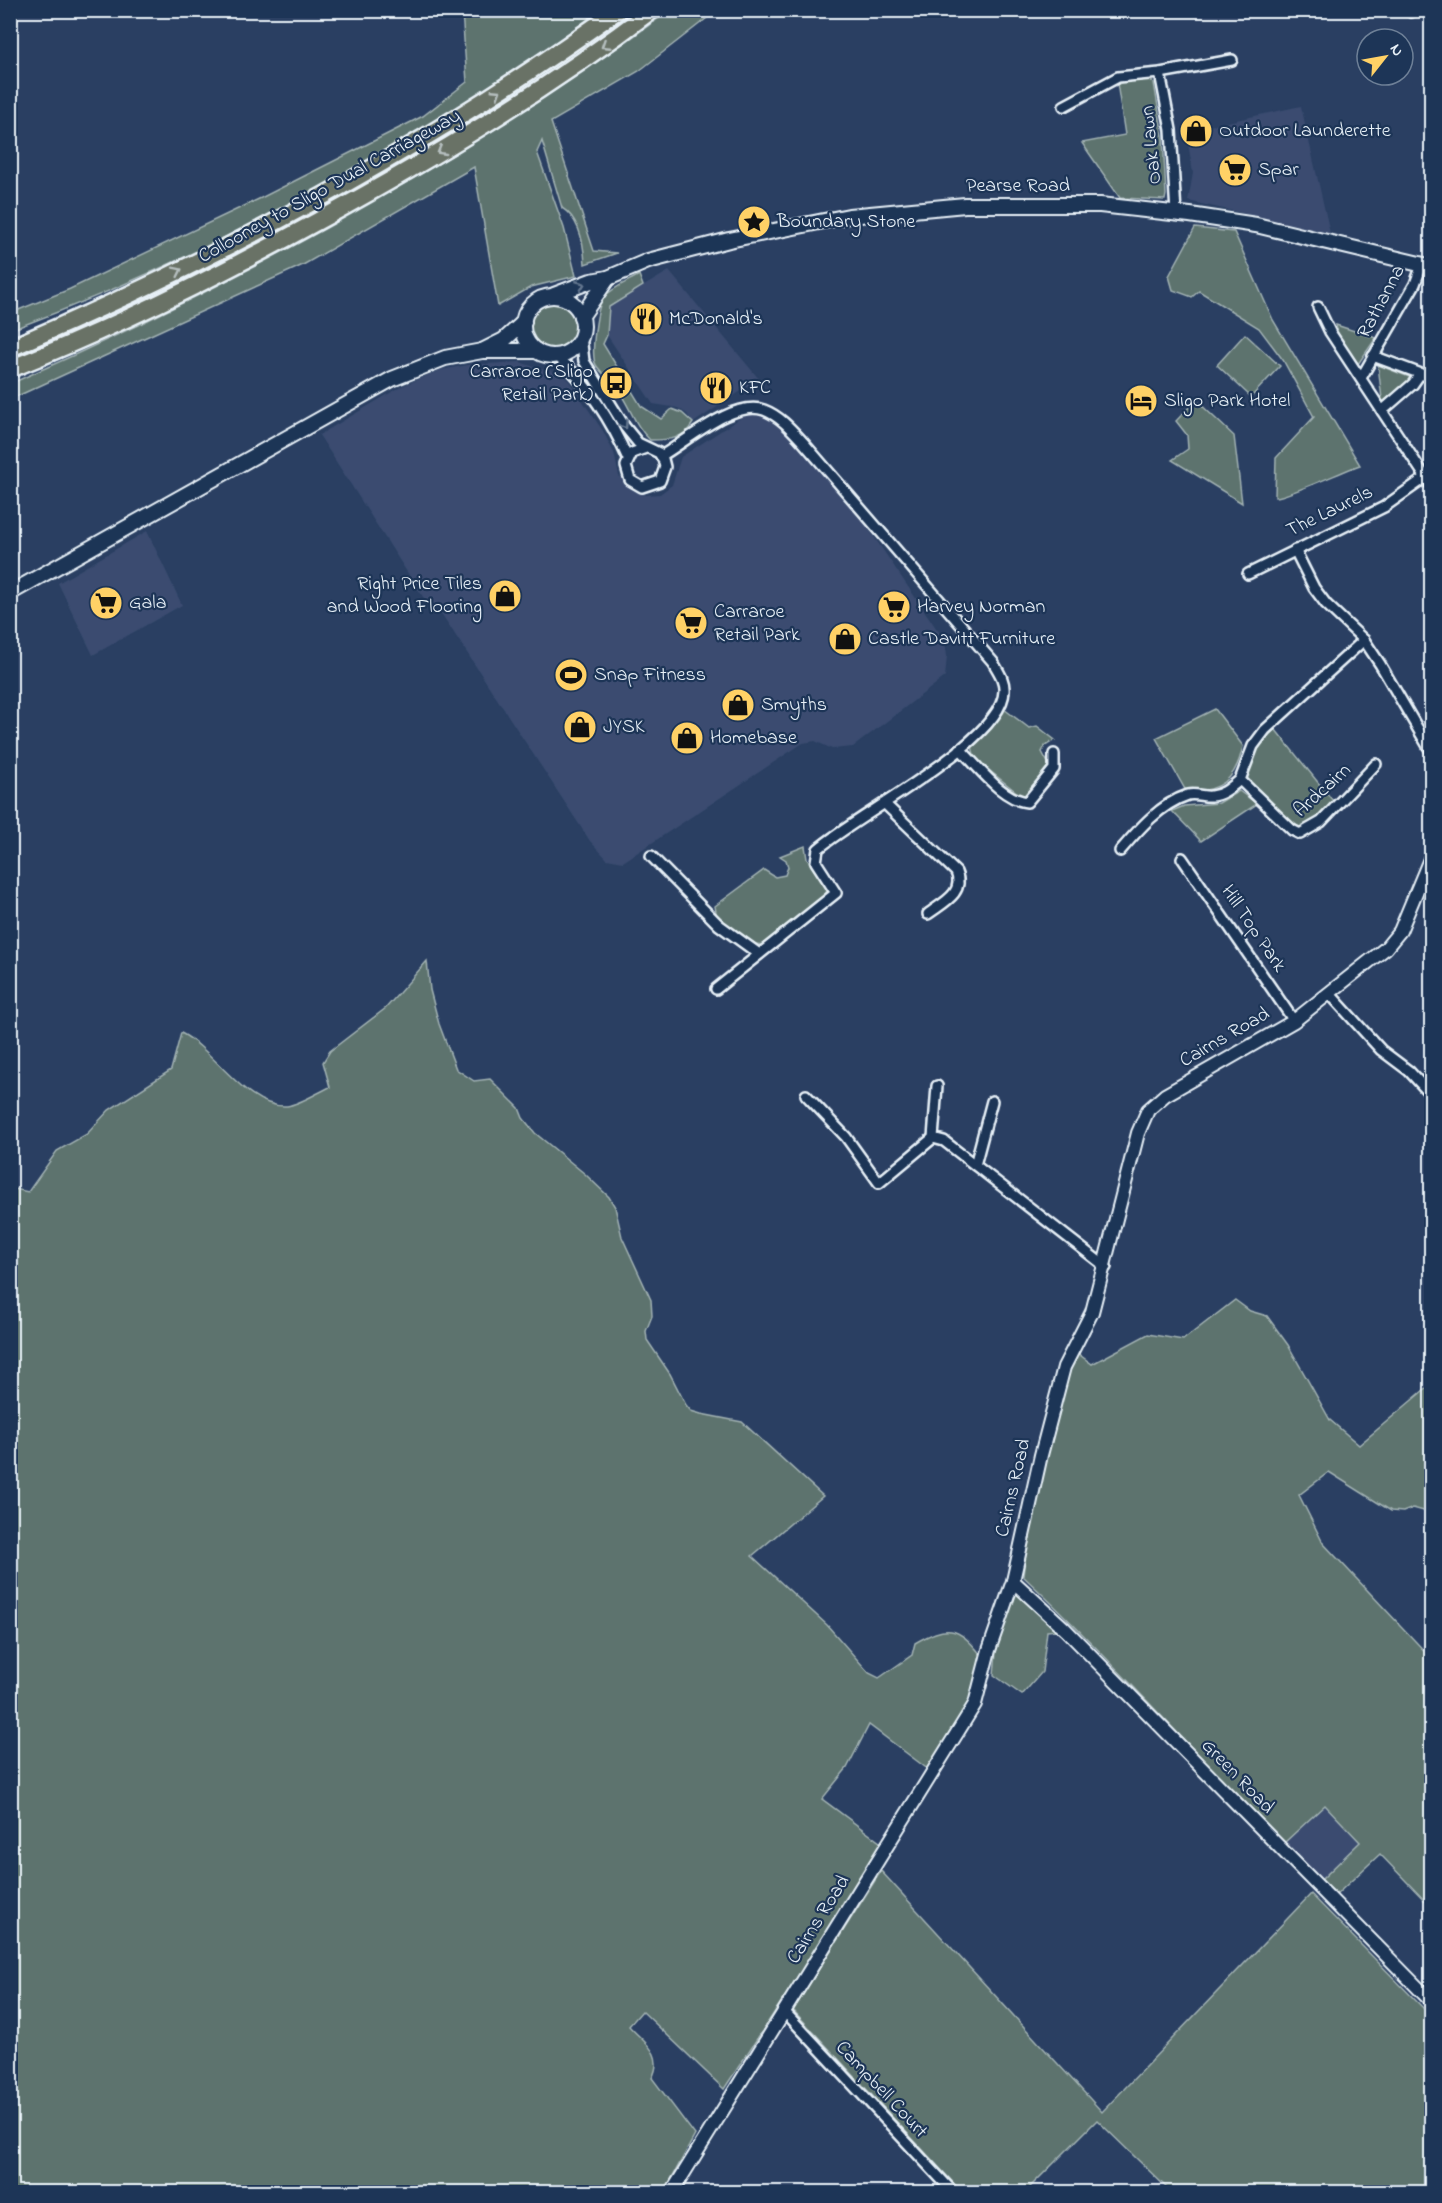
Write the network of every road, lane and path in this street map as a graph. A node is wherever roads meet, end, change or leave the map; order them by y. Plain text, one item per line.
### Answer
1 (618, 10) edge
2 (652, 10) edge
3 (1232, 60) dead end
4 (1160, 73) junction
5 (1064, 106) dead end
6 (1176, 213) junction
7 (1426, 266) edge
8 (608, 278) junction
9 (148, 286) junction
10 (554, 295) junction
11 (1318, 307) dead end
12 (136, 314) junction
13 (581, 317) junction
14 (524, 322) junction
15 (10, 336) edge
16 (581, 336) junction
17 (10, 348) edge
18 (482, 351) junction
19 (537, 351) junction
20 (557, 356) junction
21 (1373, 356) junction
22 (10, 369) edge
23 (1420, 374) junction
24 (10, 378) edge
25 (1362, 378) junction
26 (1431, 378) edge
27 (1382, 411) junction
28 (646, 448) junction
29 (661, 456) junction
30 (628, 459) junction
31 (1425, 478) junction
32 (1431, 487) edge
33 (1295, 550) junction
34 (1248, 574) dead end
35 (10, 593) edge
36 (1364, 640) junction
37 (960, 748) junction
38 (1431, 753) edge
39 (1054, 754) dead end
40 (1376, 764) dead end
41 (1240, 780) junction
42 (885, 804) junction
43 (1120, 851) dead end
44 (651, 856) dead end
45 (1182, 858) dead end
46 (1430, 858) edge
47 (928, 914) dead end
48 (759, 954) junction
49 (716, 988) dead end
50 (1330, 994) junction
51 (1294, 1021) junction
52 (937, 1086) dead end
53 (806, 1095) dead end
54 (1431, 1096) edge
55 (992, 1101) dead end
56 (933, 1137) junction
57 (975, 1165) junction
58 (1106, 1267) junction
59 (1013, 1581) junction
60 (1431, 2002) edge
61 (784, 2011) junction
62 (672, 2193) edge
63 (953, 2193) edge

9 -> 1 highway, Collooney to Sligo Dual Carriageway
2 -> 12 highway, Collooney to Sligo Dual Carriageway
3 - 4 street
4 - 5 street
4 - 6 street, Oak Lawn
6 - 7 main road, Pearse Road
6 - 8 main road, Pearse Road
7 - 21 street, Rathanna
10 -> 8 main road, Pearse Road
8 - 13 main road
9 - 15 highway
9 - 17 highway, Collooney to Sligo Dual Carriageway
10 - 13 main road
10 - 14 main road
11 - 25 street, Rathanna
12 - 22 highway, Collooney to Sligo Dual Carriageway
12 - 24 highway
13 - 16 main road
14 - 18 main road
14 - 19 main road
16 - 20 main road
16 -> 28 street
18 - 19 main road
18 - 35 main road
19 - 20 main road
20 - 30 street
21 - 23 street, Rathanna
21 - 25 street, Rathanna
23 - 26 street, Rathanna
23 - 27 street
25 - 27 street, Rathanna
27 - 31 street, Rathanna
28 - 29 street
28 - 30 street
29 - 30 street
29 - 37 street
31 - 32 street, Rathanna
31 - 33 street, The Laurels
33 - 34 street, The Laurels
33 - 36 street
36 - 38 street
36 - 41 street
37 - 39 street
37 - 42 street
40 - 41 street, Ardcairn
41 - 43 street
42 - 47 street
42 - 48 street
44 - 48 street
45 - 51 street, Hill Top Park
46 - 50 street, Cairns Road
48 - 49 street
50 - 51 street, Cairns Road
50 - 54 street
51 - 58 street, Cairns Road
52 - 56 street
53 - 56 street
55 - 57 street
56 - 57 street
57 - 58 street
58 - 59 street, Cairns Road
59 - 60 street, Green Road
59 - 61 street, Cairns Road
61 - 62 street, Cairns Road
61 - 63 street, Campbell Court

